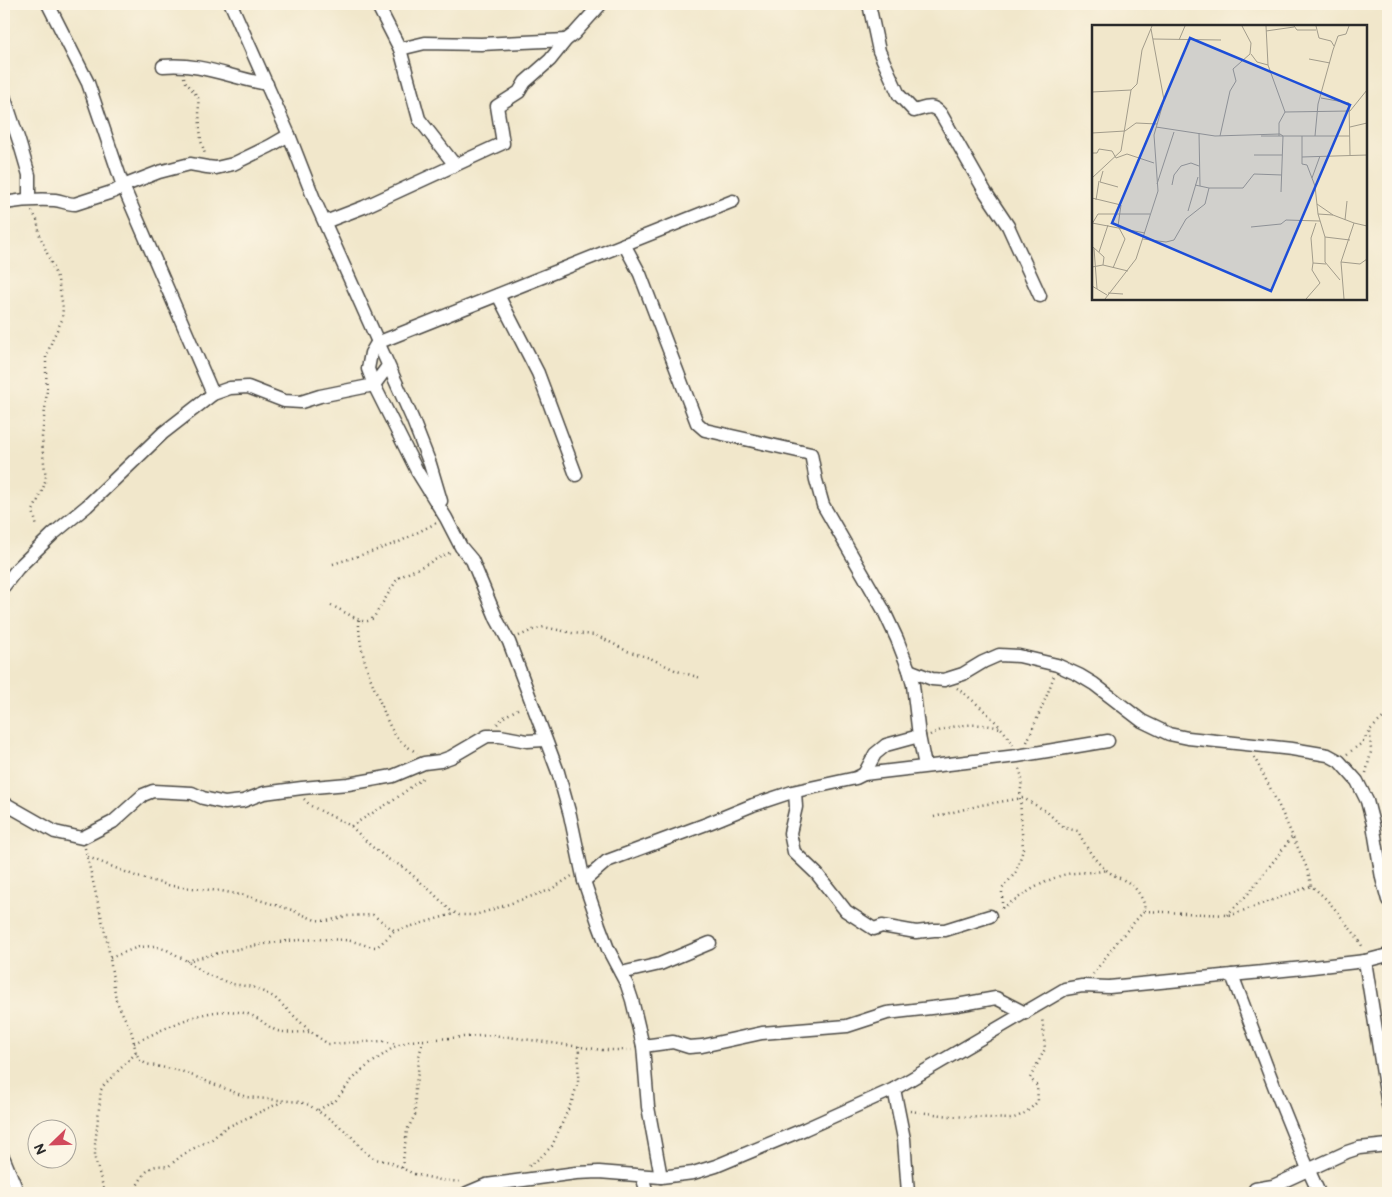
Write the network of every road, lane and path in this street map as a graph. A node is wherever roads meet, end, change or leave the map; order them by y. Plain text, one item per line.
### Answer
1 (48, 4) edge
2 (232, 4) edge
3 (377, 4) edge
4 (602, 4) edge
5 (869, 4) edge
6 (566, 40) junction
7 (400, 49) junction
8 (182, 65) junction
9 (163, 66) dead end
10 (266, 84) junction
11 (4, 96) edge
12 (289, 136) junction
13 (455, 165) junction
14 (207, 168) junction
15 (123, 186) junction
16 (29, 199) junction
17 (733, 201) dead end
18 (4, 202) edge
19 (325, 222) junction
20 (624, 244) junction
21 (498, 295) junction
22 (1040, 296) dead end
23 (377, 343) junction
24 (388, 366) junction
25 (374, 385) junction
26 (213, 394) junction
27 (576, 474) dead end
28 (446, 518) junction
29 (37, 527) dead end
30 (461, 547) junction
31 (333, 564) dead end
32 (4, 586) edge
33 (330, 605) dead end
34 (359, 620) junction
35 (509, 642) junction
36 (1057, 665) junction
37 (909, 670) junction
38 (701, 678) dead end
39 (944, 680) junction
40 (530, 701) junction
41 (1388, 711) edge
42 (1001, 728) junction
43 (1370, 730) junction
44 (487, 736) junction
45 (920, 739) junction
46 (545, 740) junction
47 (1108, 741) dead end
48 (1247, 744) junction
49 (1017, 756) junction
50 (436, 761) junction
51 (1338, 761) junction
52 (925, 766) junction
53 (864, 774) junction
54 (292, 789) junction
55 (1362, 789) junction
56 (795, 792) junction
57 (1020, 798) junction
58 (4, 803) edge
59 (934, 817) dead end
60 (351, 826) junction
61 (1293, 836) junction
62 (82, 838) junction
63 (87, 856) junction
64 (1106, 870) junction
65 (583, 875) junction
66 (1311, 886) junction
67 (1388, 900) edge
68 (1002, 908) junction
69 (1144, 912) junction
70 (454, 913) junction
71 (1227, 915) junction
72 (990, 916) joint
73 (395, 931) junction
74 (710, 943) dead end
75 (1388, 956) edge
76 (110, 958) junction
77 (1365, 960) junction
78 (187, 961) junction
79 (621, 973) junction
80 (1232, 975) junction
81 (1082, 986) junction
82 (1040, 1003) junction
83 (1025, 1012) junction
84 (311, 1032) junction
85 (424, 1040) junction
86 (134, 1043) junction
87 (398, 1045) junction
88 (579, 1046) junction
89 (643, 1046) junction
90 (136, 1053) junction
91 (894, 1090) junction
92 (285, 1101) junction
93 (1388, 1105) edge
94 (318, 1110) junction
95 (898, 1110) junction
96 (1388, 1145) edge
97 (4, 1159) edge
98 (402, 1168) junction
99 (1308, 1170) junction
100 (642, 1176) junction
101 (661, 1177) junction
102 (513, 1181) junction
103 (486, 1185) junction
104 (18, 1193) edge
105 (105, 1193) edge
106 (133, 1193) edge
107 (467, 1193) edge
108 (647, 1193) edge
109 (908, 1193) edge
110 (1256, 1193) edge
111 (1319, 1193) edge

1 - 15 street
2 - 10 street
3 - 7 street
4 - 6 street
5 - 22 street
6 - 7 street
6 - 13 street
7 - 13 street
8 - 9 street
8 - 10 street
8 - 14 path
10 - 12 street
11 - 16 street
12 - 14 street
12 - 19 street
13 - 19 street
14 - 15 street
15 - 16 street
15 - 26 street
16 - 18 street
16 - 29 path
17 - 20 street
19 - 23 street
20 - 21 street
20 - 37 street
21 - 23 street
21 - 27 street
23 - 24 street
23 - 25 street
24 - 25 street
24 - 28 street
25 - 26 street
25 - 28 street
26 - 32 street
28 - 30 street
28 - 31 path
30 - 34 path
30 - 35 street
33 - 34 path
34 - 50 path
35 - 38 path
35 - 40 street
36 - 39 street
36 - 48 street
36 - 49 path
37 - 39 street
37 - 45 street
39 - 42 path
40 - 44 path
40 - 46 street
41 - 43 path
42 - 45 path
42 - 49 path
43 - 51 path
43 - 55 path
44 - 46 street
44 - 50 street
45 - 52 street
45 - 53 street
46 - 65 street
47 - 49 street
48 - 51 street
48 - 61 path
49 - 52 street
49 - 57 path
50 - 54 street
50 - 60 path
51 - 55 street
52 - 53 street
53 - 56 street
54 - 60 path
54 - 62 street
55 - 67 street
56 - 65 street
56 - 72 street
57 - 59 path
57 - 64 path
57 - 68 path
58 - 62 street
60 - 70 path
61 - 66 path
61 - 71 path
62 - 63 path
63 - 73 path
63 - 76 path
64 - 68 path
64 - 69 path
65 - 70 path
65 - 79 street
66 - 71 path
66 - 77 path
68 - 72 path
69 - 71 path
69 - 81 path
70 - 73 path
73 - 78 path
74 - 79 street
75 - 77 street
76 - 78 path
76 - 86 path
77 - 80 street
77 - 93 street
78 - 84 path
79 - 89 street
80 - 81 street
80 - 99 street
81 - 82 street
82 - 83 street
82 - 95 path
83 - 89 street
83 - 91 street
84 - 86 path
84 - 87 path
85 - 87 path
85 - 88 path
85 - 98 path
86 - 90 path
87 - 94 path
88 - 89 path
88 - 102 path
89 - 101 street
90 - 92 path
90 - 105 path
91 - 95 street
91 - 101 street
92 - 94 path
92 - 106 path
94 - 98 path
95 - 109 street
96 - 99 street
97 - 104 street
98 - 103 path
99 - 110 street
99 - 111 street
100 - 101 street
100 - 102 street
100 - 108 street
102 - 103 street
103 - 107 street

